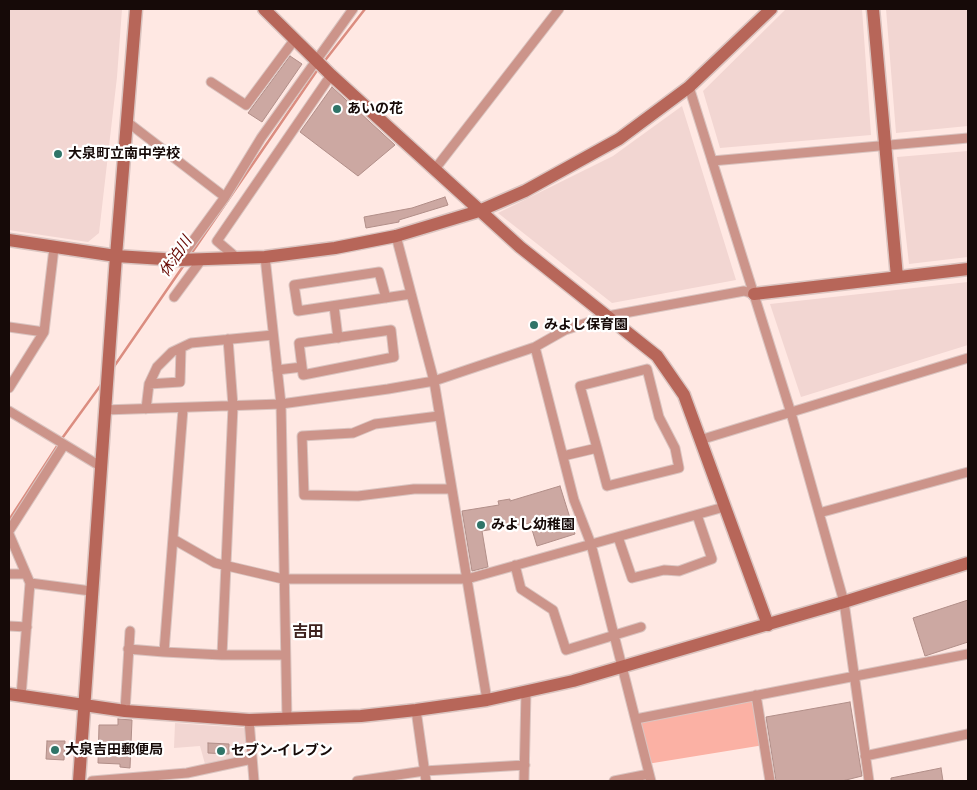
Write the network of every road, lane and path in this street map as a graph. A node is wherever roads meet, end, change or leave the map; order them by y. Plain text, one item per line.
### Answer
1 (136, 9) edge
2 (353, 9) edge
3 (559, 9) edge
4 (771, 9) edge
5 (873, 9) edge
6 (266, 10) edge
7 (295, 39) junction
8 (325, 69) junction
9 (211, 82) dead end
10 (689, 88) junction
11 (126, 121) junction
12 (968, 138) edge
13 (884, 146) junction
14 (712, 161) junction
15 (435, 169) junction
16 (225, 198) junction
17 (478, 211) junction
18 (396, 236) junction
19 (9, 240) edge
20 (54, 248) junction
21 (116, 256) junction
22 (264, 257) junction
23 (237, 258) junction
24 (190, 259) junction
25 (968, 269) edge
26 (897, 277) junction
27 (411, 294) junction
28 (754, 294) junction
29 (174, 297) dead end
30 (386, 298) junction
31 (334, 306) junction
32 (608, 316) junction
33 (9, 327) edge
34 (44, 332) junction
35 (273, 335) junction
36 (338, 338) junction
37 (228, 340) junction
38 (535, 347) junction
39 (181, 348) junction
40 (968, 358) edge
41 (302, 367) junction
42 (277, 370) junction
43 (434, 381) junction
44 (149, 384) junction
45 (9, 388) edge
46 (281, 404) junction
47 (233, 406) junction
48 (183, 409) junction
49 (104, 410) junction
50 (146, 410) junction
51 (9, 412) edge
52 (791, 413) junction
53 (439, 416) junction
54 (700, 440) junction
55 (64, 445) junction
56 (597, 448) junction
57 (563, 456) junction
58 (100, 466) junction
59 (968, 472) edge
60 (452, 489) junction
61 (724, 507) junction
62 (820, 513) junction
63 (697, 515) junction
64 (9, 533) edge
65 (618, 537) junction
66 (173, 539) junction
67 (591, 544) junction
68 (968, 564) edge
69 (515, 565) junction
70 (224, 566) junction
71 (9, 574) edge
72 (26, 574) junction
73 (467, 578) junction
74 (283, 579) junction
75 (30, 583) junction
76 (91, 591) junction
77 (844, 602) junction
78 (768, 625) junction
79 (9, 626) edge
80 (27, 627) junction
81 (641, 627) dead end
82 (130, 631) dead end
83 (614, 636) junction
84 (128, 650) junction
85 (164, 652) junction
86 (968, 654) edge
87 (222, 655) junction
88 (285, 655) junction
89 (622, 668) junction
90 (854, 676) junction
91 (526, 692) junction
92 (15, 695) edge
93 (756, 695) junction
94 (487, 700) junction
95 (82, 704) junction
96 (416, 710) junction
97 (125, 711) junction
98 (636, 719) junction
99 (249, 720) junction
100 (287, 720) junction
101 (968, 734) edge
102 (865, 756) junction
103 (252, 759) junction
104 (525, 765) junction
105 (424, 772) junction
106 (188, 777) edge
107 (650, 778) edge
108 (78, 781) edge
109 (92, 781) edge
110 (254, 781) edge
111 (357, 781) edge
112 (426, 781) edge
113 (524, 781) edge
114 (614, 781) edge
115 (770, 781) edge
116 (869, 781) edge

1 - 11 street
2 - 8 street
3 - 15 street
4 - 10 street
5 - 13 street
6 - 7 street
7 - 8 street
7 - 9 street
8 - 15 street
8 - 16 street
8 - 23 street
10 - 14 street
10 - 17 street
11 - 16 street
11 - 21 street
12 - 13 street
13 - 14 street
13 - 26 street
14 - 28 street
15 - 17 street
16 - 24 street
17 - 18 street
17 - 32 street
18 - 22 street
18 - 27 street
19 - 20 street
20 - 21 street
20 - 34 street
21 - 24 street
21 - 49 street
22 - 23 street
22 - 35 street
23 - 24 street
24 - 29 street
25 - 26 street
26 - 28 street
27 - 30 street
27 - 43 street
28 - 32 street
28 - 52 street
30 - 31 street
30 - 31 street
31 - 36 street
32 - 38 street
32 - 54 street
33 - 34 street
34 - 45 street
35 - 37 street
35 - 42 street
36 - 41 street
36 - 41 street
37 - 39 street
37 - 47 street
38 - 43 street
38 - 57 street
39 - 44 street
39 - 44 street
40 - 52 street
41 - 42 street
42 - 46 street
43 - 46 street
43 - 53 street
44 - 50 street
46 - 47 street
46 - 74 street
47 - 48 street
47 - 70 street
48 - 50 street
48 - 66 street
49 - 50 street
49 - 58 street
51 - 55 street
52 - 54 street
52 - 62 street
53 - 60 street
53 - 60 street
54 - 61 street
55 - 58 street
55 - 64 street
56 - 56 street
56 - 57 street
57 - 67 street
58 - 76 street
59 - 62 street
60 - 73 street
61 - 63 street
61 - 78 street
62 - 77 street
63 - 65 street
63 - 65 street
64 - 72 street
65 - 67 street
66 - 70 street
66 - 85 street
67 - 69 street
67 - 83 street
68 - 77 street
69 - 73 street
69 - 83 street
70 - 74 street
70 - 87 street
71 - 72 street
72 - 75 street
73 - 74 street
73 - 94 street
74 - 88 street
75 - 76 street
75 - 80 street
76 - 95 street
77 - 78 street
77 - 90 street
78 - 89 street
79 - 80 street
80 - 92 street
81 - 83 street
82 - 84 street
83 - 89 street
84 - 85 street
84 - 97 street
85 - 87 street
86 - 90 street
87 - 88 street
88 - 100 street
89 - 91 street
89 - 98 street
90 - 93 street
90 - 102 street
91 - 94 street
91 - 104 street
92 - 95 street
93 - 98 street
93 - 115 street
94 - 96 street
95 - 97 street
95 - 108 street
96 - 100 street
96 - 105 street
97 - 99 street
98 - 107 street
99 - 100 street
99 - 103 street
101 - 102 street
102 - 116 street
103 - 106 street
103 - 110 street
104 - 105 street
104 - 113 street
105 - 111 street
105 - 112 street
106 - 109 street
107 - 114 street

